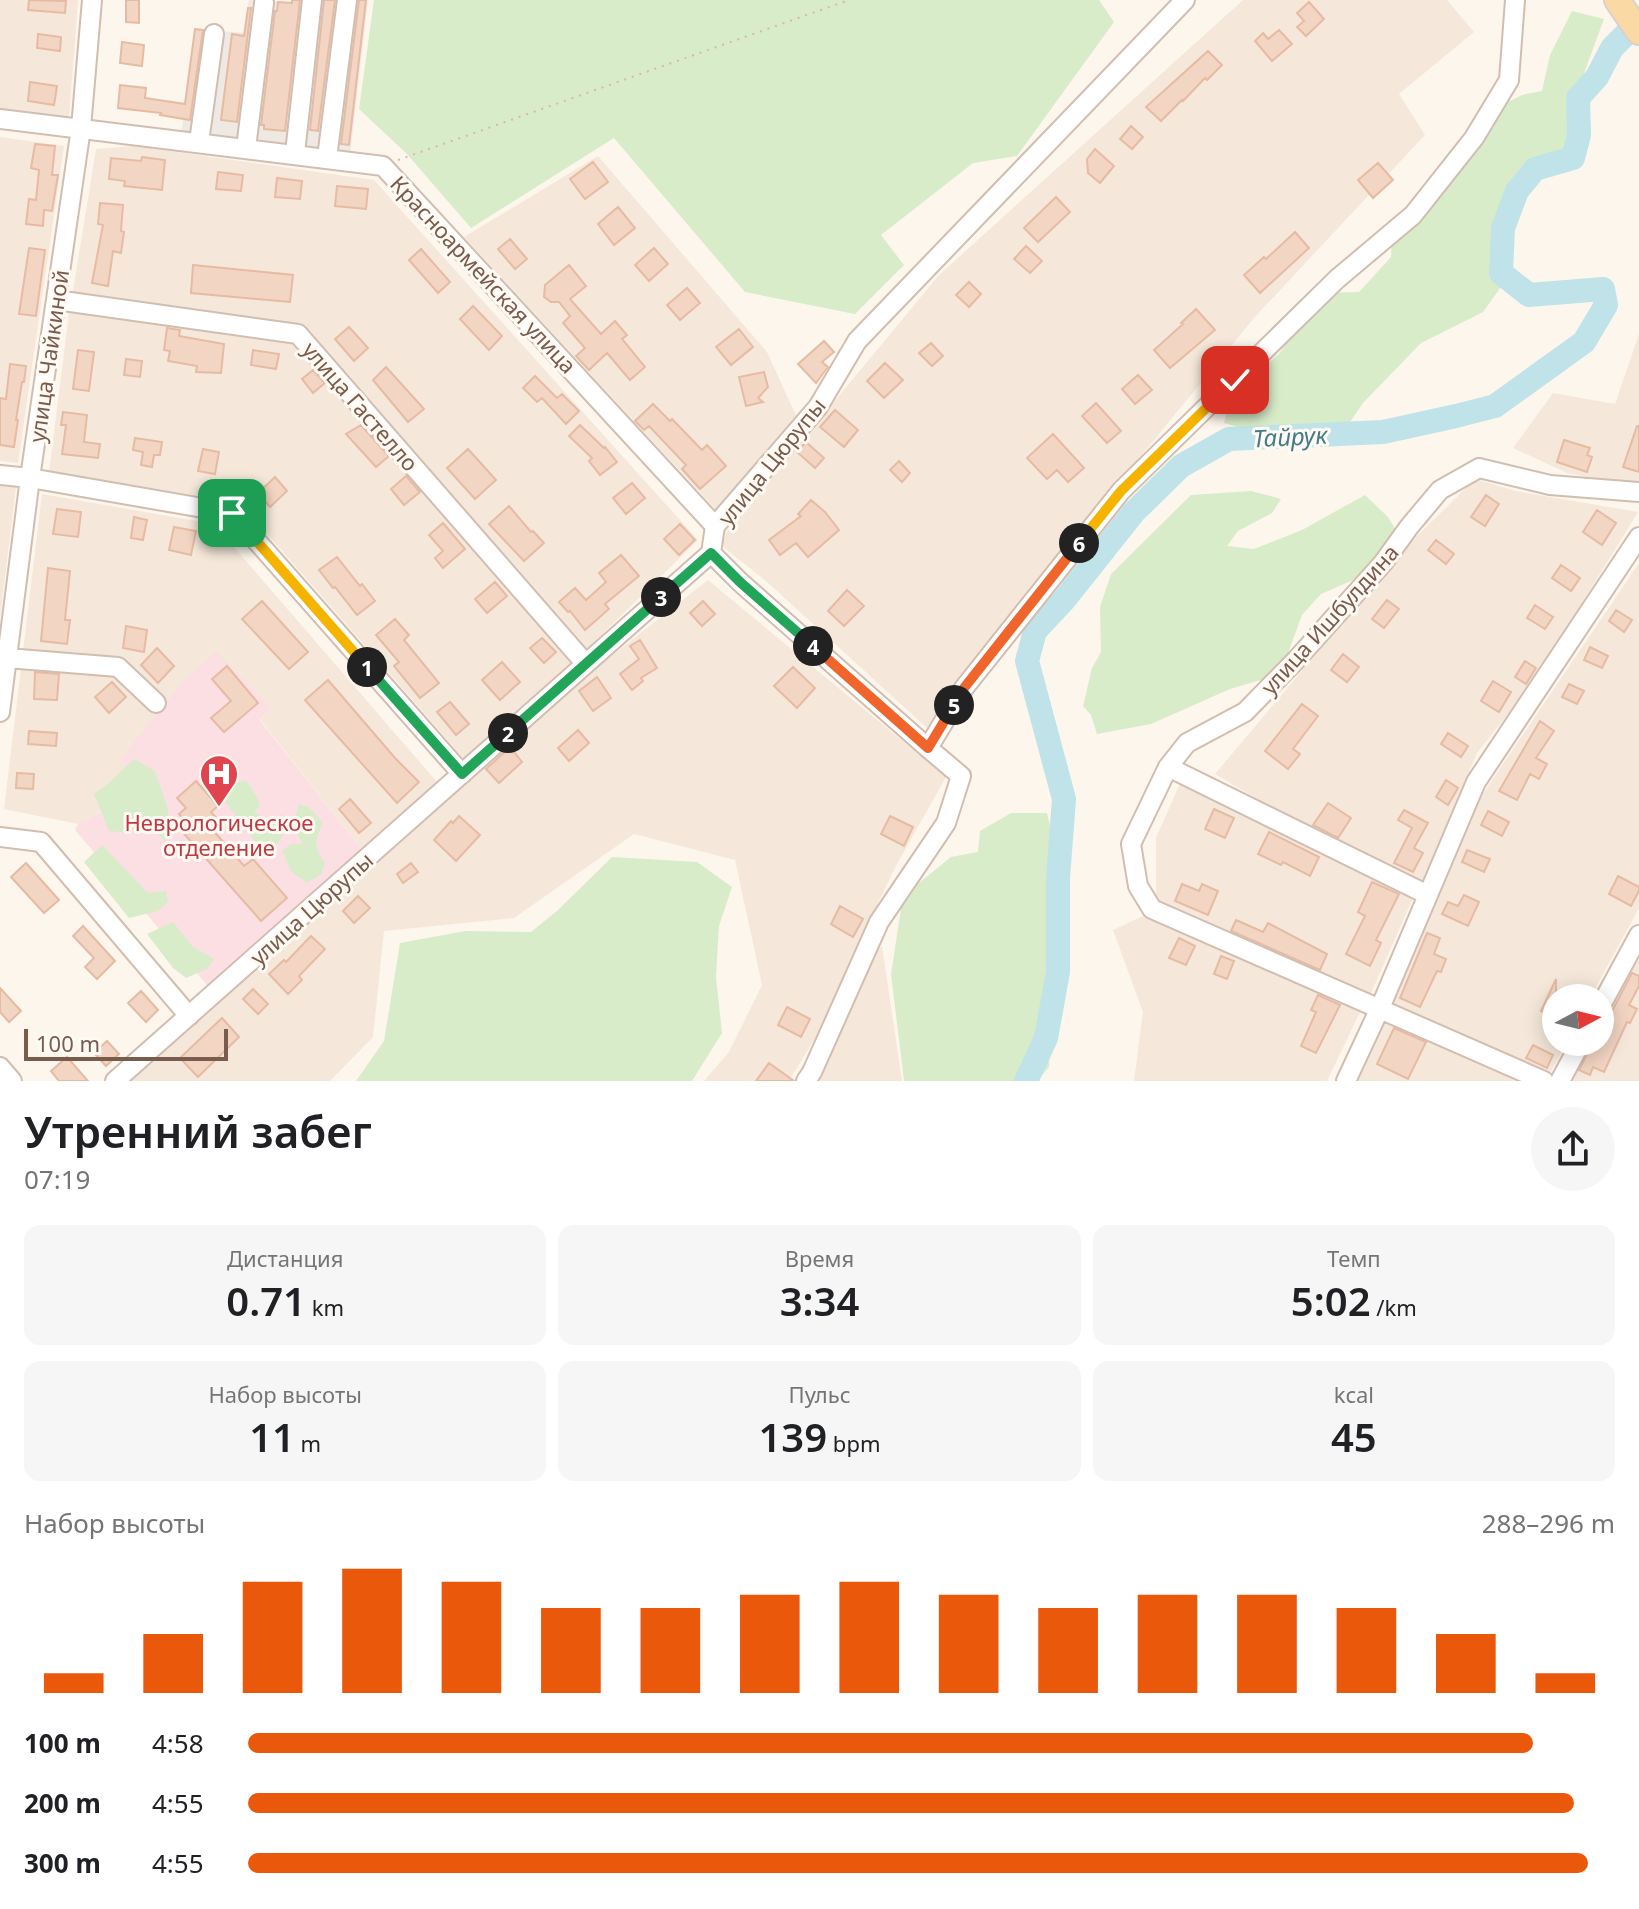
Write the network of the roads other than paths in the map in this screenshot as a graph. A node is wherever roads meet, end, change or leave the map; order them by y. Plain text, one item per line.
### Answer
1 (92, 0) edge
2 (312, 0) edge
3 (347, 0) edge
4 (1185, 0) edge
5 (1515, 0) edge
6 (1617, 0) edge
7 (264, 3) dead end
8 (1639, 32) edge
9 (214, 34) dead end
10 (0, 119) edge
11 (81, 128) junction
12 (199, 142) junction
13 (246, 148) junction
14 (295, 153) junction
15 (327, 158) junction
16 (56, 300) junction
17 (0, 475) edge
18 (30, 478) junction
19 (1639, 492) edge
20 (715, 526) junction
21 (1639, 537) edge
22 (711, 553) junction
23 (7, 658) junction
24 (585, 663) junction
25 (156, 703) dead end
26 (0, 712) edge
27 (928, 748) junction
28 (1168, 767) junction
29 (462, 774) junction
30 (0, 837) edge
31 (1428, 895) junction
32 (1639, 935) edge
33 (1612, 984) edge
34 (1380, 1008) junction
35 (189, 1016) junction
36 (1573, 1056) edge
37 (0, 1067) edge
38 (12, 1081) edge
39 (115, 1081) edge
40 (806, 1081) edge
41 (1346, 1081) edge
42 (1544, 1081) edge
43 (1560, 1081) edge

1 - 11 street, улица Чайкиной
2 - 14 street
3 - 15 street
4 - 20 street, улица Цюрупы
5 - 27 street
6 - 8 main road
7 - 13 street
9 - 12 street
10 - 11 street, Красноармейская улица
11 - 12 street, Красноармейская улица
11 - 16 street, улица Чайкиной
12 - 13 street, Красноармейская улица
13 - 14 street, Красноармейская улица
14 - 15 street, Красноармейская улица
15 - 20 street, Красноармейская улица
16 - 18 street, улица Чайкиной
16 - 24 street, улица Гастелло
17 - 18 street
18 - 23 street, улица Чайкиной
18 - 29 street
19 - 28 street, улица Ишбулдина
20 - 22 street, улица Цюрупы
21 - 31 street
22 - 24 street, улица Цюрупы
22 - 27 street
23 - 25 street
23 - 26 street, улица Чайкиной
24 - 29 street, улица Цюрупы
27 - 40 street
28 - 31 street
28 - 34 street, улица Ишбулдина
29 - 35 street, улица Цюрупы
30 - 35 street
31 - 34 street
32 - 33 street
34 - 41 street
34 - 42 street
35 - 39 street, улица Цюрупы
36 - 43 street
37 - 38 street

